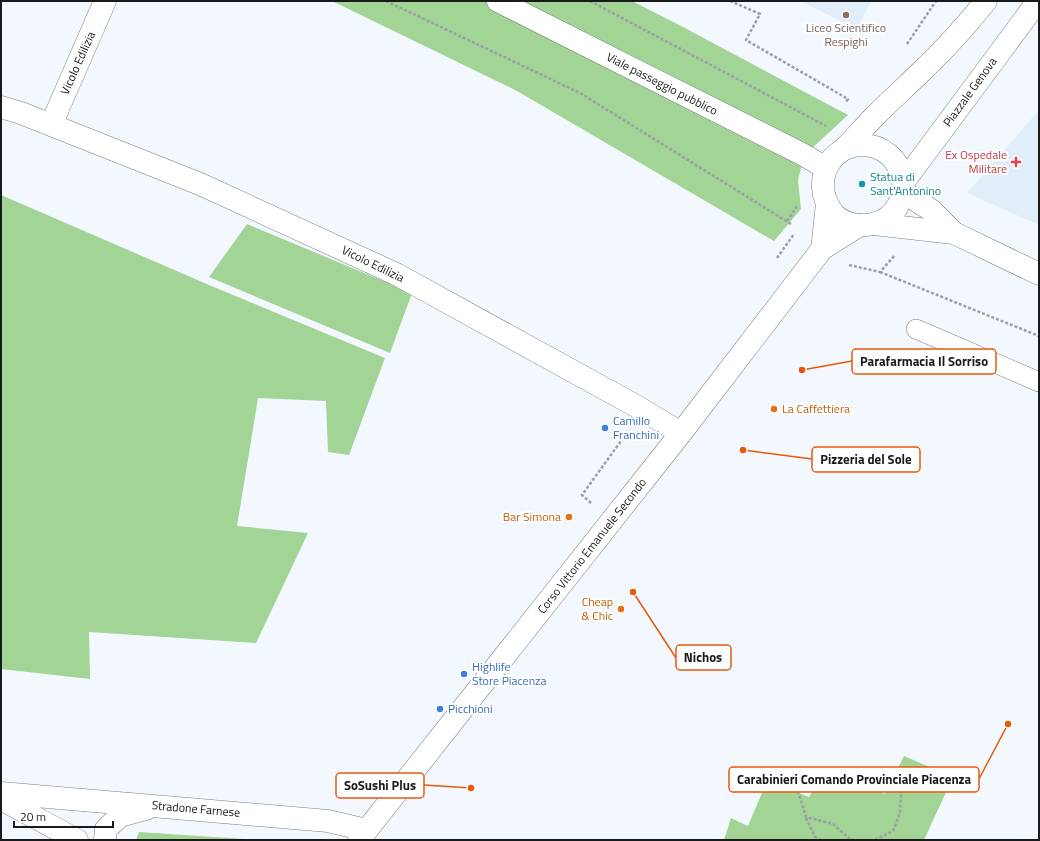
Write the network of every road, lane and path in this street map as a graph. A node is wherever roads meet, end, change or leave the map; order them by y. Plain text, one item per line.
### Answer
1 (105, 1) edge
2 (386, 1) edge
3 (498, 1) edge
4 (590, 1) edge
5 (730, 1) edge
6 (986, 1) edge
7 (1038, 1) edge
8 (845, 105) dead end
9 (1, 107) edge
10 (51, 125) junction
11 (830, 128) dead end
12 (844, 149) junction
13 (826, 168) junction
14 (903, 187) junction
15 (827, 204) junction
16 (797, 206) dead end
17 (787, 221) junction
18 (791, 224) dead end
19 (867, 225) junction
20 (798, 229) dead end
21 (954, 233) junction
22 (822, 248) junction
23 (898, 252) dead end
24 (774, 261) dead end
25 (847, 265) dead end
26 (880, 272) junction
27 (1039, 274) edge
28 (916, 329) dead end
29 (1039, 336) edge
30 (1039, 382) edge
31 (657, 418) junction
32 (681, 433) junction
33 (594, 506) dead end
34 (915, 781) dead end
35 (798, 790) dead end
36 (1, 793) edge
37 (1, 799) edge
38 (158, 806) junction
39 (806, 817) junction
40 (362, 835) edge
41 (848, 839) edge
42 (76, 840) edge
43 (105, 840) edge
44 (821, 840) edge
45 (854, 840) edge
46 (874, 840) edge

1 - 10 street, Vicolo Edilizia
2 - 17 path
3 - 13 street, Viale passeggio pubblico
4 - 11 path
5 - 8 path
6 - 12 street
7 - 14 street, Piazzale Genova
9 - 10 street, Vicolo Edilizia
10 - 31 street, Vicolo Edilizia
12 - 13 street
12 - 14 street
13 - 15 street
14 - 19 street, Piazzale Genova
14 - 21 street
15 - 19 street
15 - 22 street
16 - 17 path
17 - 18 path
19 - 21 street
19 - 22 street, Corso Vittorio Emanuele Secondo
20 - 24 path
21 - 27 street
22 - 32 street, Corso Vittorio Emanuele Secondo
23 - 26 path
25 - 26 path
26 - 29 path
28 - 30 lane
31 - 32 street, Vicolo Edilizia
31 - 33 path
32 - 40 street, Corso Vittorio Emanuele Secondo
34 - 46 path
35 - 39 path
36 - 38 street, Stradone Farnese
37 - 42 street
38 - 40 street, Stradone Farnese
38 - 43 street
39 - 41 path
39 - 44 path
41 - 45 path

